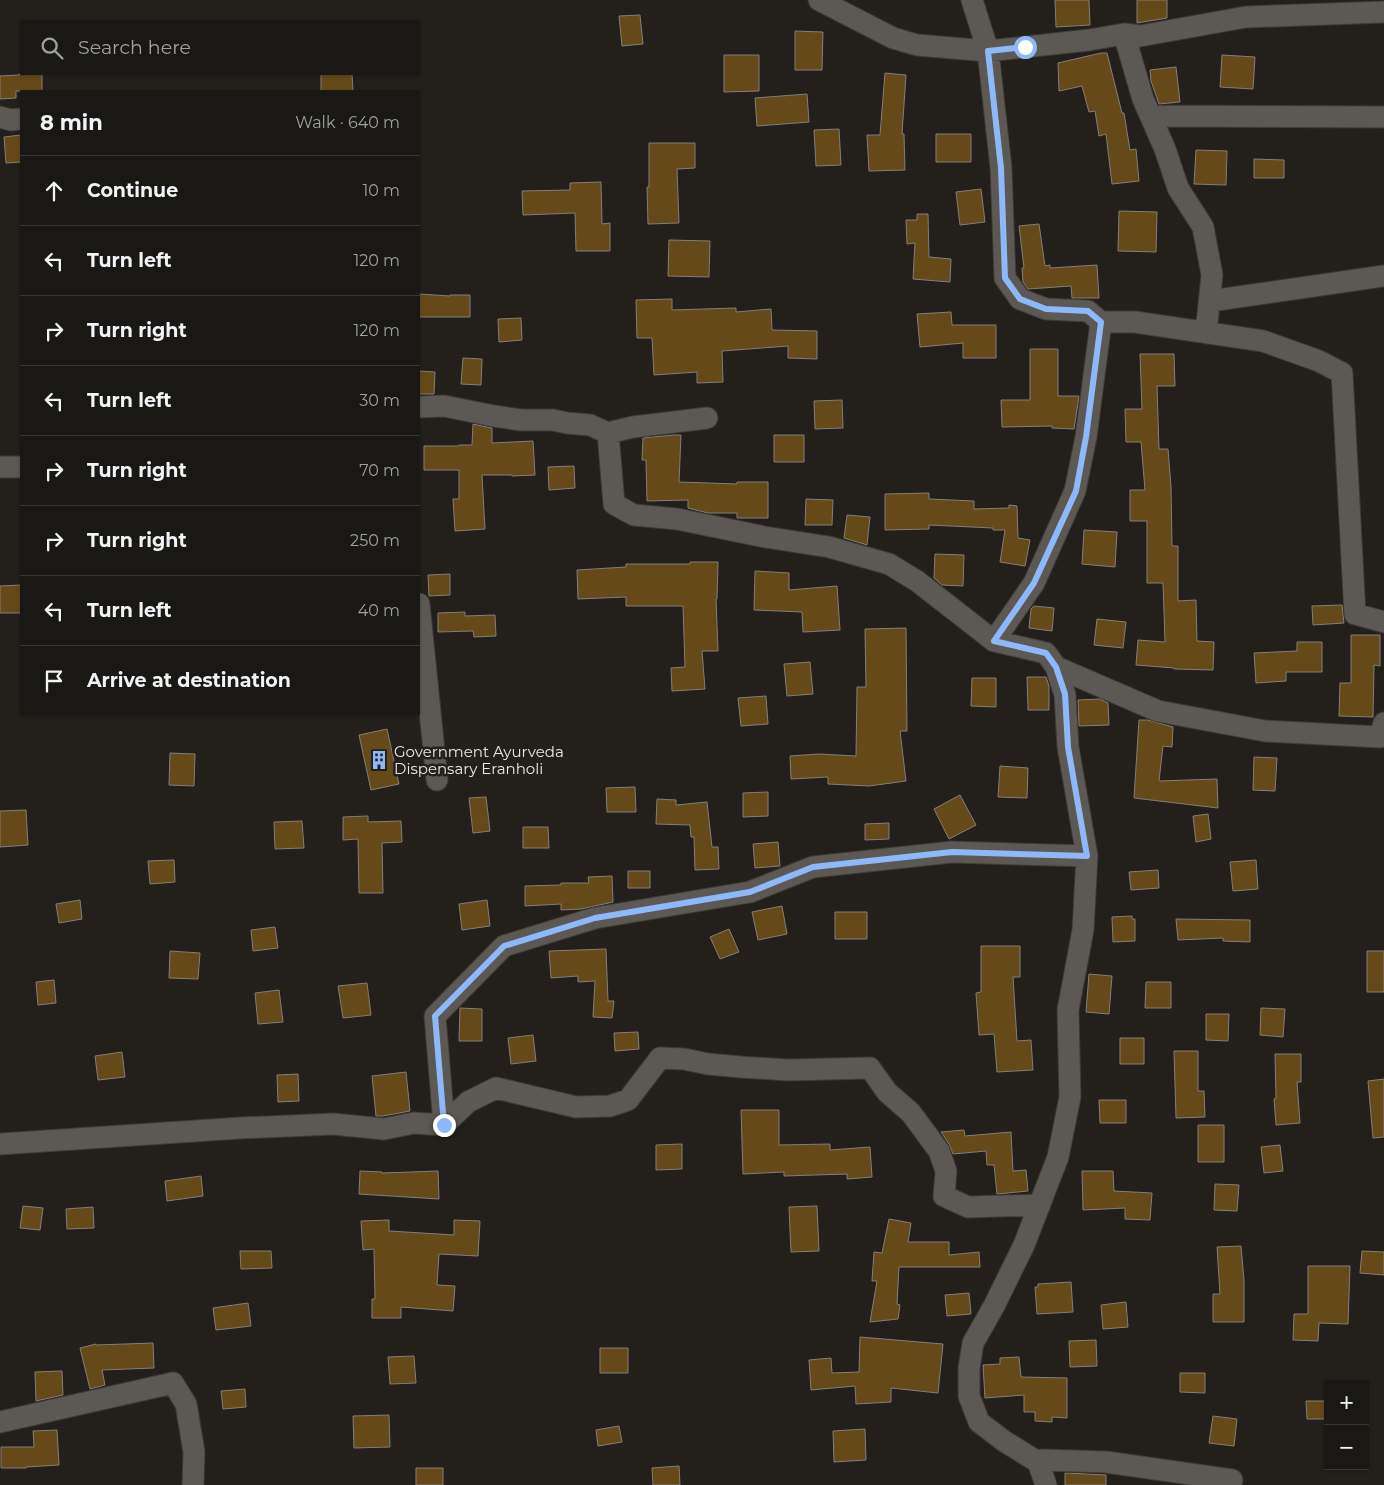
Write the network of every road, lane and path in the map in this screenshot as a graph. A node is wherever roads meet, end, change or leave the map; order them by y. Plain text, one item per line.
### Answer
1 (820, 0) edge
2 (972, 0) edge
3 (1384, 12) edge
4 (1124, 34) junction
5 (988, 51) junction
6 (1151, 116) junction
7 (0, 117) edge
8 (1384, 117) edge
9 (20, 119) edge
10 (1384, 276) edge
11 (1210, 301) junction
12 (1101, 322) junction
13 (1206, 333) junction
14 (420, 407) edge
15 (707, 418) dead end
16 (608, 433) junction
17 (0, 467) edge
18 (20, 467) edge
19 (420, 614) edge
20 (1384, 622) edge
21 (994, 641) junction
22 (1056, 667) junction
23 (1384, 723) edge
24 (437, 780) dead end
25 (1087, 856) junction
26 (444, 1125) junction
27 (0, 1144) edge
28 (1040, 1205) junction
29 (0, 1422) edge
30 (1038, 1462) junction
31 (1232, 1480) dead end
32 (193, 1485) edge
33 (1046, 1485) edge

1 - 5 street
2 - 5 street
3 - 4 street
4 - 5 street
4 - 6 street
5 - 12 street
6 - 8 street
6 - 11 street
7 - 9 street
10 - 11 street
11 - 13 street
12 - 13 street
12 - 21 street
13 - 20 street
14 - 16 street
15 - 16 street
16 - 21 street
17 - 18 street
19 - 24 street
21 - 22 street
22 - 23 street
22 - 25 street
25 - 26 street
25 - 28 street
26 - 27 street
26 - 28 street
28 - 30 street
29 - 32 street
30 - 31 street
30 - 33 street

